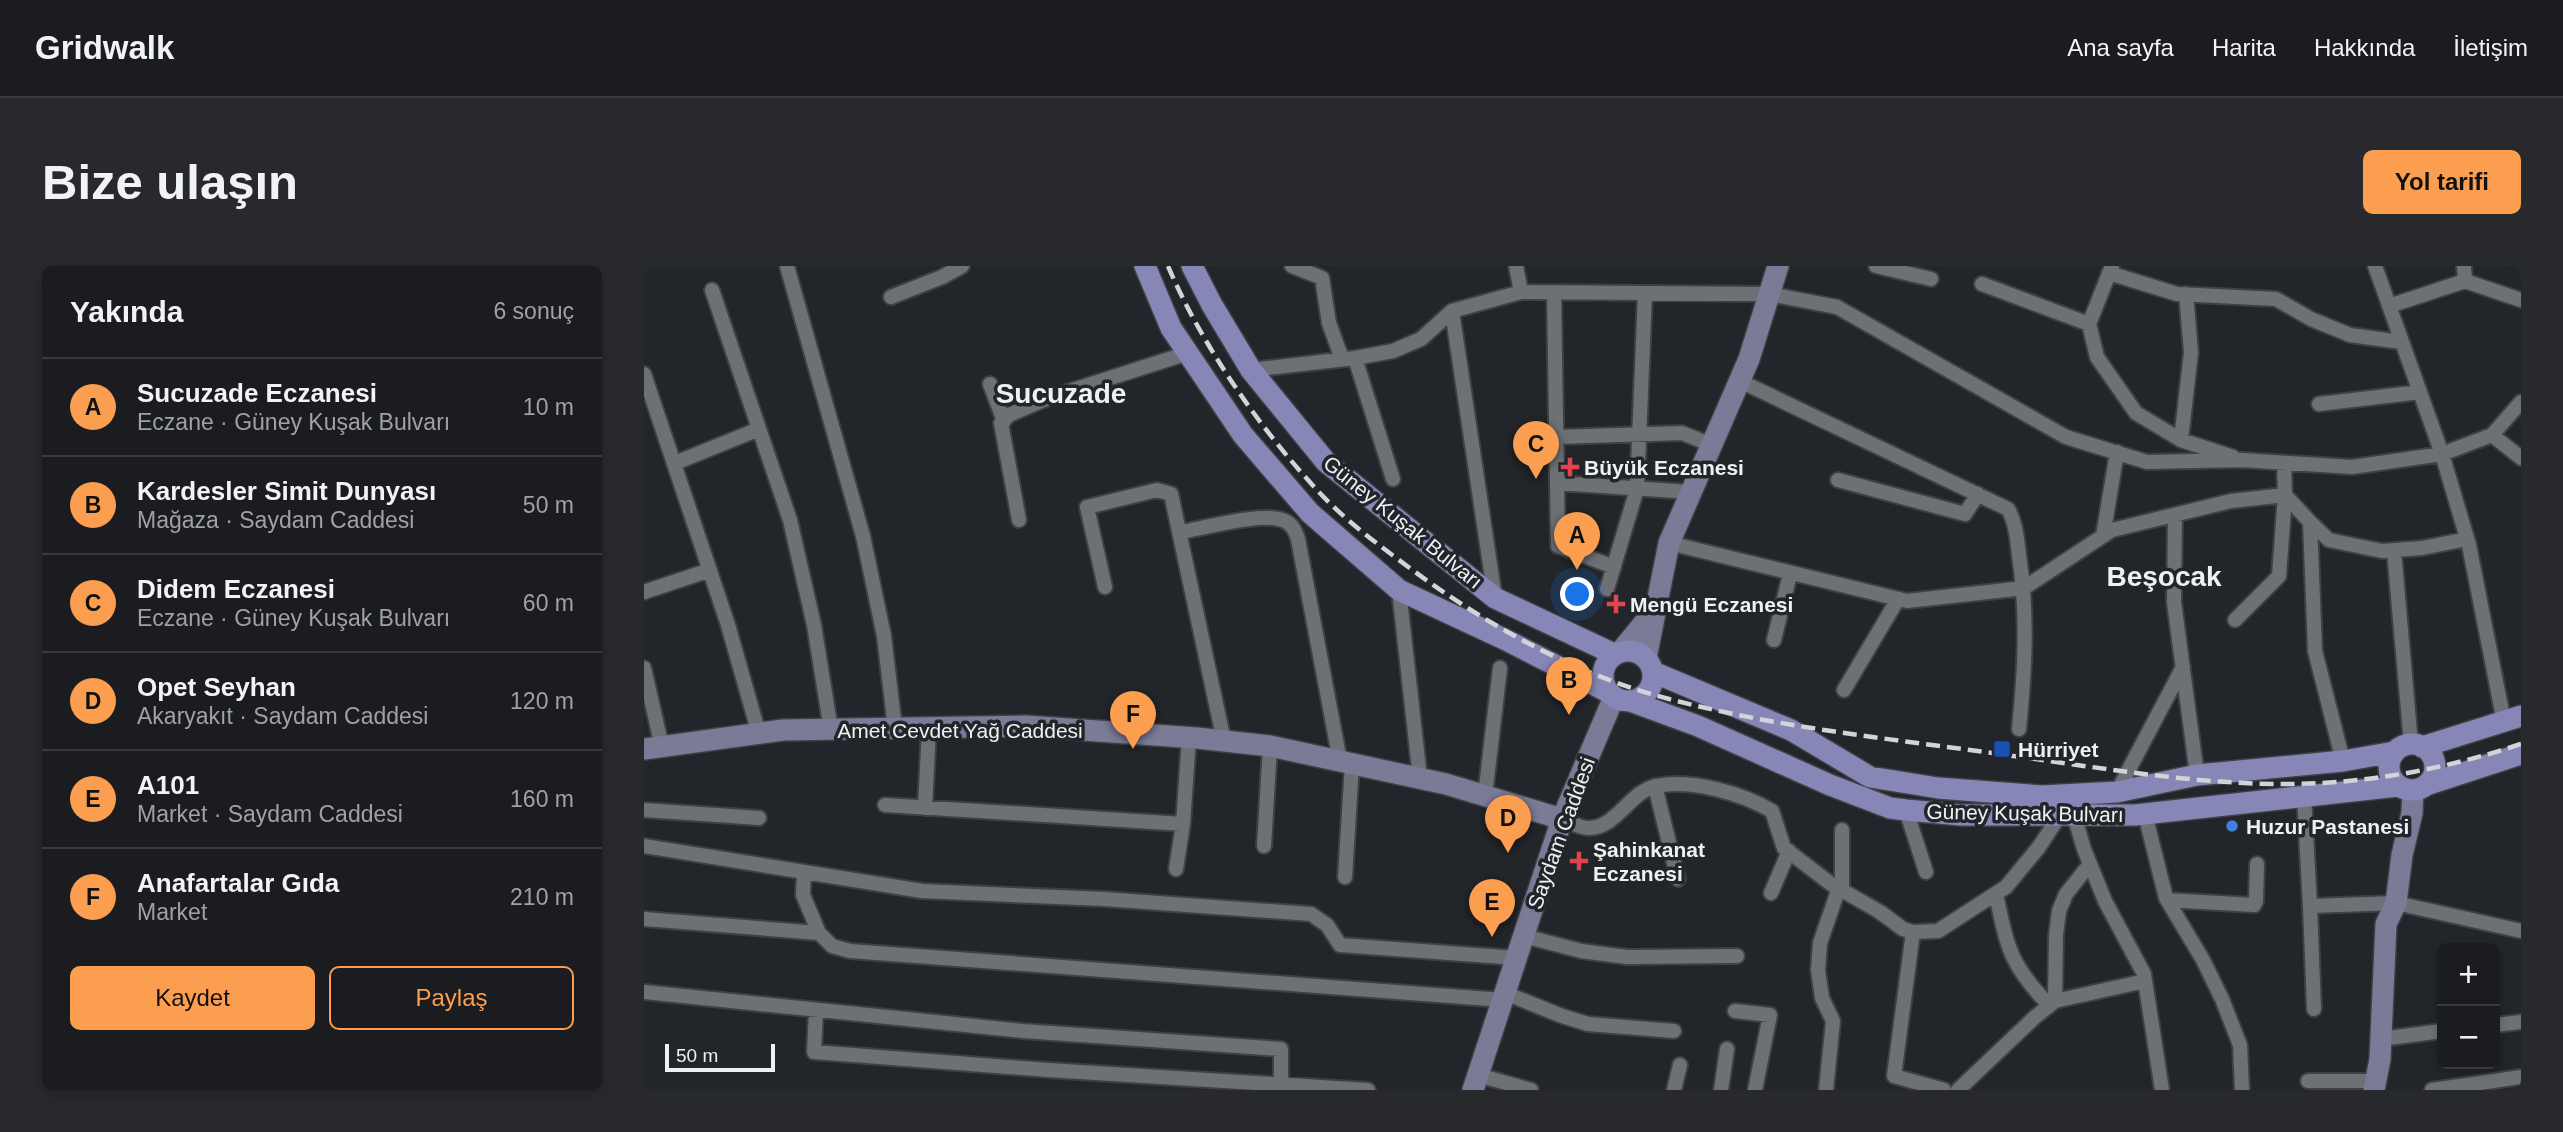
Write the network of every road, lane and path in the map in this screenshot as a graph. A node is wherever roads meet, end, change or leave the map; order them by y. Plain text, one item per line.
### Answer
1 (787, 266) edge
2 (962, 266) edge
3 (1145, 266) edge
4 (1192, 266) edge
5 (1292, 266) edge
6 (1516, 266) edge
7 (1778, 266) edge
8 (1876, 266) edge
9 (2375, 266) edge
10 (2111, 270) edge
11 (2465, 274) edge
12 (1931, 279) dead end
13 (1982, 284) dead end
14 (712, 290) dead end
15 (1521, 292) junction
16 (1554, 292) junction
17 (1645, 293) junction
18 (1769, 294) junction
19 (2186, 294) junction
20 (891, 297) dead end
21 (2521, 300) edge
22 (2389, 306) junction
23 (1452, 311) junction
24 (2089, 324) junction
25 (2401, 342) junction
26 (1188, 353) junction
27 (1349, 359) junction
28 (1251, 370) junction
29 (644, 374) edge
30 (1740, 381) junction
31 (990, 384) dead end
32 (2420, 392) junction
33 (2521, 402) edge
34 (2319, 404) dead end
35 (1004, 421) junction
36 (759, 429) junction
37 (1639, 435) junction
38 (2492, 435) junction
39 (1556, 437) junction
40 (2181, 440) junction
41 (1712, 445) junction
42 (2117, 452) junction
43 (2442, 454) junction
44 (2521, 458) edge
45 (2242, 460) junction
46 (675, 463) junction
47 (2284, 463) junction
48 (1393, 479) dead end
49 (1838, 480) dead end
50 (1557, 483) junction
51 (1637, 489) junction
52 (1691, 492) junction
53 (1978, 494) junction
54 (2285, 495) junction
55 (2175, 515) junction
56 (1019, 520) dead end
57 (2310, 522) junction
58 (1181, 532) junction
59 (2103, 536) junction
60 (2468, 539) junction
61 (1669, 543) junction
62 (2394, 551) junction
63 (1614, 567) junction
64 (710, 570) junction
65 (1790, 574) junction
66 (1105, 587) dead end
67 (2024, 588) junction
68 (1607, 589) dead end
69 (1399, 590) junction
70 (644, 592) edge
71 (1495, 598) junction
72 (1898, 599) junction
73 (1656, 609) junction
74 (2235, 620) dead end
75 (1774, 640) dead end
76 (1618, 652) junction
77 (1650, 665) junction
78 (2183, 667) junction
79 (644, 668) edge
80 (1500, 668) dead end
81 (1844, 690) dead end
82 (1618, 697) junction
83 (2513, 719) edge
84 (895, 728) junction
85 (929, 728) junction
86 (2019, 729) dead end
87 (831, 730) junction
88 (759, 734) junction
89 (1189, 738) junction
90 (1224, 741) junction
91 (1270, 746) junction
92 (653, 748) edge
93 (2409, 748) junction
94 (2521, 754) edge
95 (2343, 761) junction
96 (1346, 762) junction
97 (2197, 775) junction
98 (1420, 778) junction
99 (1655, 786) junction
100 (2412, 787) junction
101 (2117, 792) junction
102 (1485, 796) junction
103 (2304, 796) junction
104 (885, 805) dead end
105 (925, 808) junction
106 (644, 810) edge
107 (1906, 810) junction
108 (2145, 814) junction
109 (2067, 815) junction
110 (759, 818) dead end
111 (1562, 819) junction
112 (1183, 824) junction
113 (1842, 830) dead end
114 (644, 846) edge
115 (1264, 846) dead end
116 (1789, 851) junction
117 (2090, 864) junction
118 (2257, 864) dead end
119 (1176, 869) dead end
120 (804, 872) junction
121 (1926, 872) dead end
122 (1345, 877) dead end
123 (1678, 879) dead end
124 (1840, 889) junction
125 (1771, 894) dead end
126 (1996, 894) junction
127 (2167, 900) junction
128 (2396, 903) junction
129 (2310, 906) junction
130 (644, 919) edge
131 (2521, 931) edge
132 (1913, 932) junction
133 (819, 933) junction
134 (1524, 936) junction
135 (1737, 956) dead end
136 (1517, 958) junction
137 (2145, 981) junction
138 (644, 992) edge
139 (1504, 996) junction
140 (2052, 1003) junction
141 (2314, 1009) dead end
142 (816, 1010) junction
143 (1735, 1011) dead end
144 (2521, 1022) edge
145 (2500, 1024) edge
146 (1674, 1031) dead end
147 (2437, 1032) edge
148 (2381, 1039) junction
149 (1727, 1049) dead end
150 (1680, 1065) dead end
151 (2521, 1077) edge
152 (2308, 1081) dead end
153 (1476, 1083) edge
154 (1281, 1084) junction
155 (2375, 1085) edge
156 (1368, 1090) edge
157 (1531, 1090) edge
158 (1674, 1090) edge
159 (1721, 1090) edge
160 (1755, 1090) edge
161 (1826, 1090) edge
162 (1944, 1090) edge
163 (1958, 1090) edge
164 (2162, 1090) edge
165 (2242, 1090) edge
166 (2432, 1090) edge

1 - 84 street
2 - 20 street
3 - 26 main road, Güney Kuşak Bulvarı
4 - 28 main road, Güney Kuşak Bulvarı
5 - 27 street
6 - 15 street
7 - 18 main road
8 - 12 street
9 - 22 street
10 - 19 street
10 - 24 street
11 - 21 street
11 - 22 street
13 - 24 street
14 - 36 street
15 - 16 street
15 - 23 street
16 - 17 street
16 - 39 street
17 - 18 street
17 - 37 street
18 - 30 main road
18 - 42 street
19 - 25 street
19 - 40 street
22 - 25 street
23 - 27 street
23 - 71 street
24 - 40 street
25 - 32 street
26 - 35 street
26 - 69 main road, Güney Kuşak Bulvarı
27 - 28 street
27 - 48 street
28 - 71 main road, Güney Kuşak Bulvarı
29 - 46 street
30 - 41 main road
30 - 53 street
31 - 35 street
32 - 34 street
32 - 43 street
33 - 38 street
35 - 56 street
36 - 46 street
36 - 87 street
37 - 39 street
37 - 41 street
37 - 51 street
38 - 43 street
38 - 44 street
39 - 50 street
40 - 45 street
41 - 52 main road
42 - 45 street
42 - 59 street
43 - 47 street
43 - 60 street
45 - 47 street
46 - 64 street
47 - 54 street
49 - 53 street
50 - 51 street
50 - 63 street
51 - 52 street
51 - 63 street
52 - 61 main road
53 - 67 street
54 - 55 street
54 - 57 street
54 - 74 street
55 - 59 street
55 - 78 street
57 - 62 street
57 - 95 street
58 - 66 street
58 - 90 street
58 - 96 street
59 - 67 street
60 - 62 street
60 - 83 street
61 - 65 street
61 - 73 main road
62 - 93 street
63 - 68 street
64 - 70 street
64 - 88 street
65 - 72 street
65 - 75 street
67 - 72 street
67 - 86 street
69 - 82 main road, Güney Kuşak Bulvarı
69 - 98 street
71 - 76 main road, Güney Kuşak Bulvarı
72 - 81 street
73 - 76 main road
73 - 77 main road
76 - 77 main road
76 - 82 main road
77 - 82 main road
77 - 101 main road, Güney Kuşak Bulvarı
78 - 97 street
78 - 101 street
79 - 92 street
80 - 102 street
82 - 107 main road, Güney Kuşak Bulvarı
82 - 111 main road, Saydam Caddesi
83 - 93 main road, Güney Kuşak Bulvarı
84 - 85 main road, Amet Cevdet Yağ Caddesi
84 - 87 main road, Amet Cevdet Yağ Caddesi
85 - 89 main road, Amet Cevdet Yağ Caddesi
85 - 105 street
87 - 88 main road, Amet Cevdet Yağ Caddesi
88 - 92 main road, Amet Cevdet Yağ Caddesi
89 - 90 main road, Amet Cevdet Yağ Caddesi
89 - 112 street
90 - 91 main road, Amet Cevdet Yağ Caddesi
91 - 96 main road, Amet Cevdet Yağ Caddesi
91 - 115 street
93 - 95 main road, Güney Kuşak Bulvarı
93 - 100 main road
93 - 100 main road
94 - 100 main road, Güney Kuşak Bulvarı
95 - 97 main road, Güney Kuşak Bulvarı
96 - 98 main road, Amet Cevdet Yağ Caddesi
96 - 122 street
97 - 101 main road, Güney Kuşak Bulvarı
98 - 102 main road, Amet Cevdet Yağ Caddesi
99 - 111 street
99 - 116 street
99 - 123 street
100 - 103 main road, Güney Kuşak Bulvarı
100 - 128 main road
102 - 111 main road, Amet Cevdet Yağ Caddesi
103 - 108 main road, Güney Kuşak Bulvarı
103 - 129 street
104 - 105 street
105 - 112 street
106 - 110 street
107 - 109 main road, Güney Kuşak Bulvarı
107 - 121 street
108 - 109 main road, Güney Kuşak Bulvarı
108 - 127 street
109 - 117 street
109 - 126 street
111 - 134 main road, Saydam Caddesi
112 - 119 street
113 - 124 street
114 - 120 street
116 - 124 street
116 - 125 street
117 - 137 street
117 - 140 street
118 - 127 street
120 - 133 street
120 - 136 street
124 - 132 street
124 - 161 street
126 - 132 street
126 - 140 street
127 - 165 street
128 - 129 street
128 - 131 street
128 - 148 main road
129 - 141 street
130 - 133 street
132 - 162 street
133 - 139 street
134 - 135 street
134 - 136 main road, Saydam Caddesi
136 - 139 main road, Saydam Caddesi
137 - 140 street
137 - 164 street
138 - 142 street
139 - 146 street
139 - 153 main road, Saydam Caddesi
140 - 163 street
142 - 154 street
142 - 154 street
143 - 160 street
144 - 145 street
147 - 148 street
148 - 155 main road
149 - 159 street
150 - 158 street
151 - 166 street
152 - 155 street
153 - 157 street
154 - 156 street

